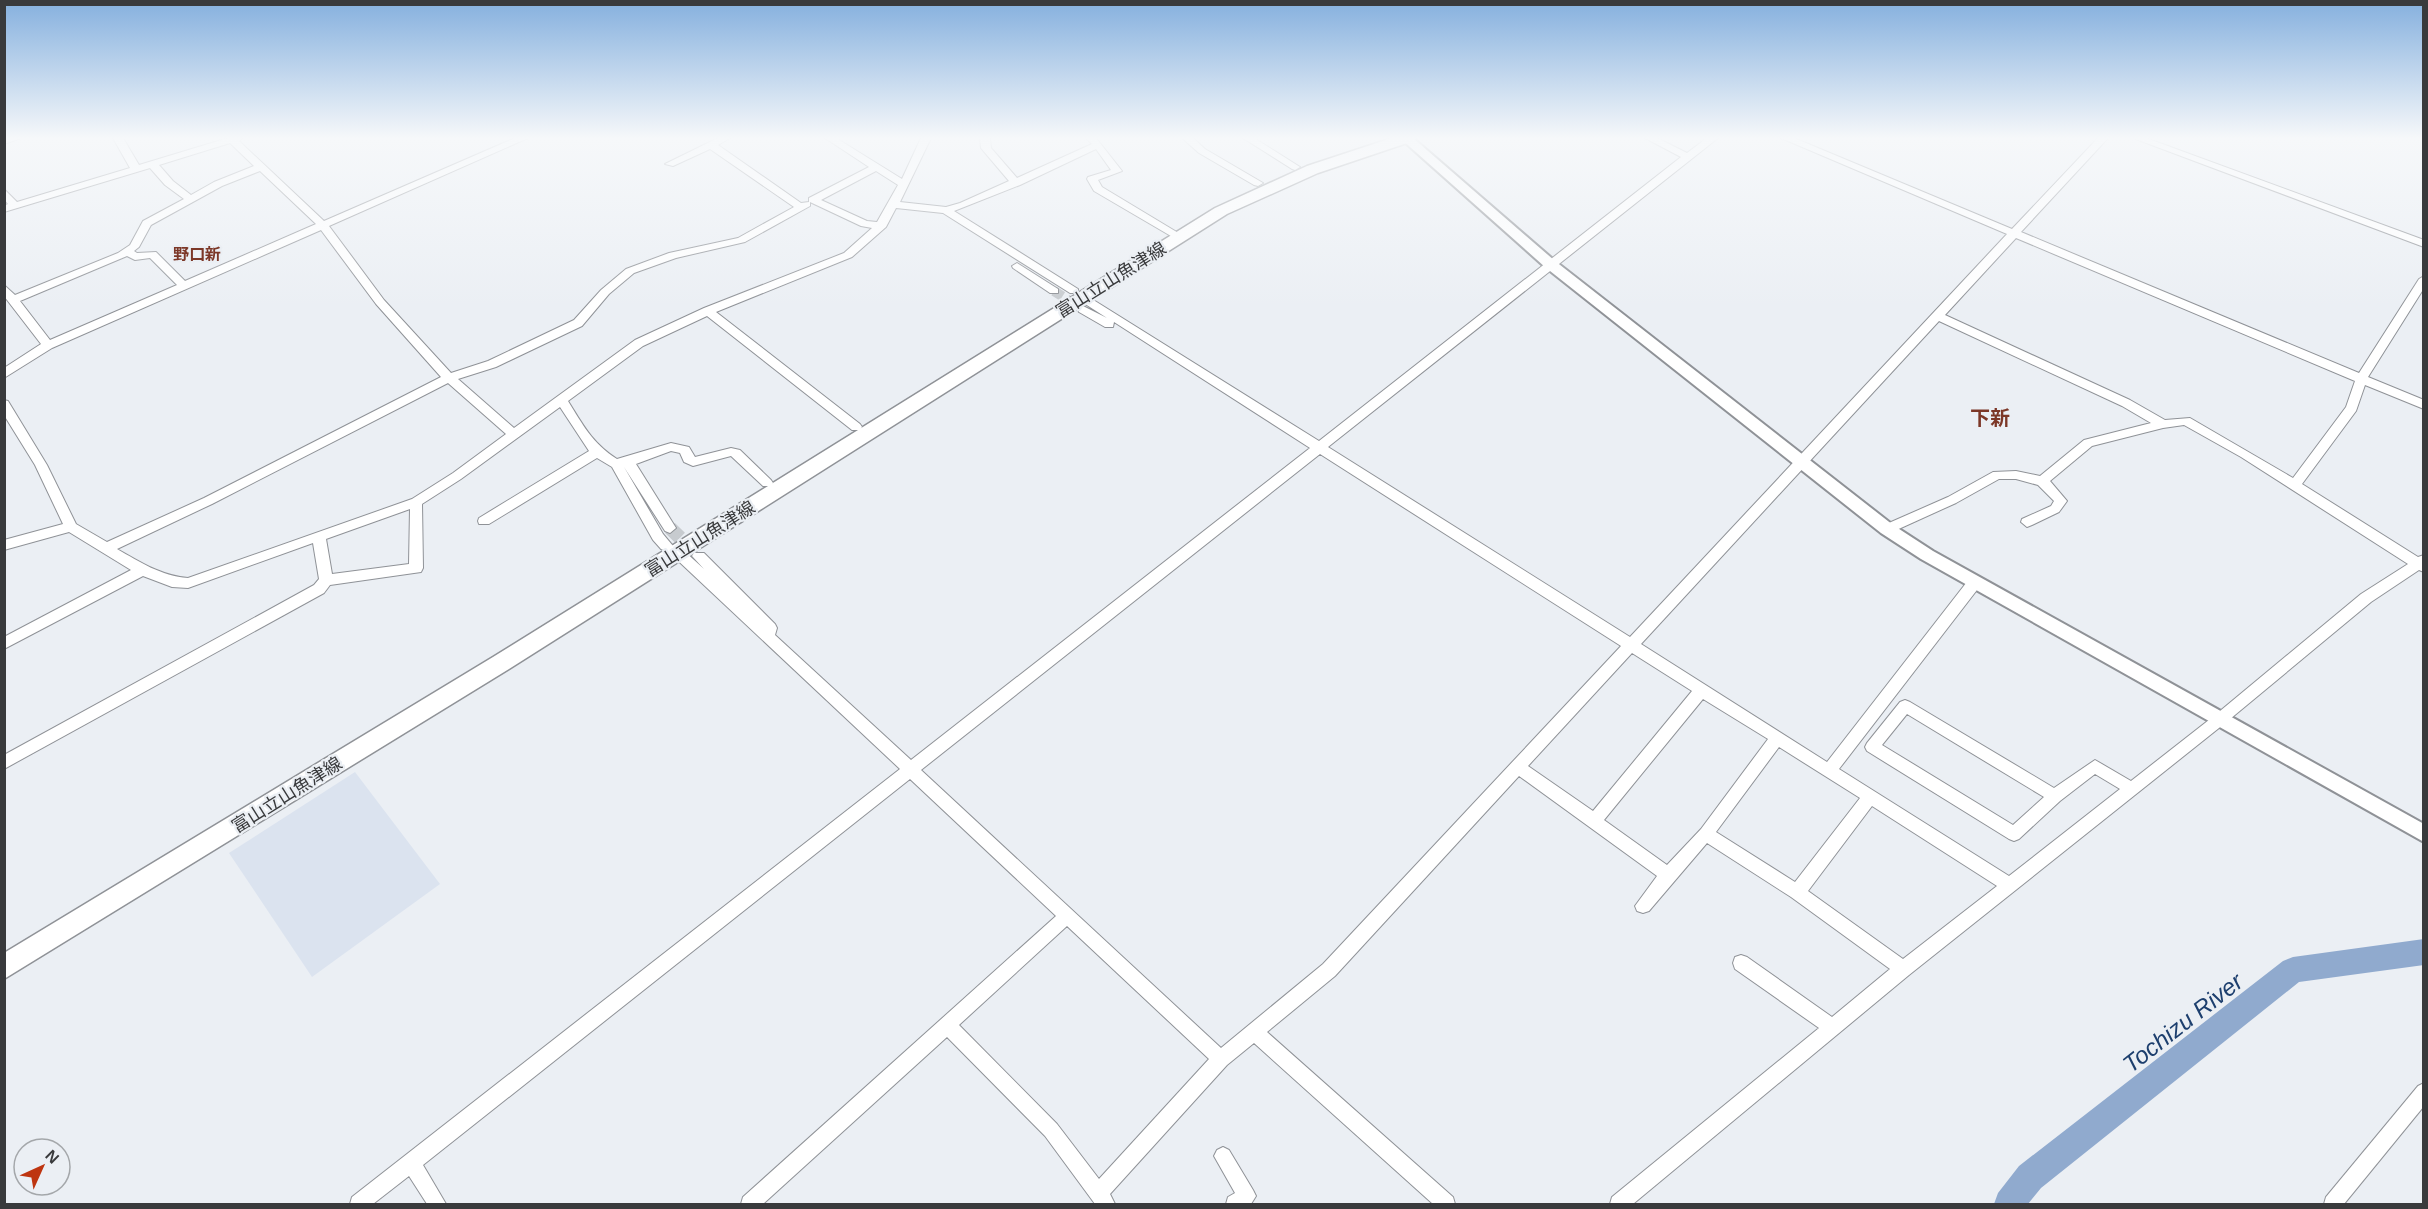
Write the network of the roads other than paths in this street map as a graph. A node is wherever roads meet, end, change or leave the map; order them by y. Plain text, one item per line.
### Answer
1 (52, 194) edge
2 (184, 194) edge
3 (201, 194) edge
4 (290, 194) edge
5 (393, 194) edge
6 (783, 194) edge
7 (824, 194) edge
8 (899, 194) edge
9 (990, 194) edge
10 (1107, 194) edge
11 (1240, 194) edge
12 (1253, 194) edge
13 (1471, 194) edge
14 (1640, 194) edge
15 (1921, 194) edge
16 (2051, 194) edge
17 (2290, 194) edge
18 (191, 199) junction
19 (813, 200) junction
20 (895, 205) junction
21 (10, 207) edge
22 (801, 207) junction
23 (946, 210) junction
24 (323, 225) junction
25 (882, 225) junction
26 (1176, 234) junction
27 (2015, 234) junction
28 (996, 243) junction
29 (2424, 244) edge
30 (127, 252) junction
31 (1550, 264) junction
32 (2424, 279) edge
33 (184, 286) junction
34 (4, 288) edge
35 (1054, 291) tunnel mouth
36 (14, 299) junction
37 (1080, 300) junction
38 (708, 311) junction
39 (1939, 317) junction
40 (48, 345) junction
41 (4, 374) edge
42 (449, 378) junction
43 (2361, 379) junction
44 (562, 400) junction
45 (4, 404) edge
46 (2424, 405) edge
47 (2163, 424) junction
48 (856, 427) junction
49 (513, 434) junction
50 (1320, 447) junction
51 (597, 452) junction
52 (622, 463) junction
53 (1800, 463) junction
54 (2042, 481) junction
55 (767, 483) junction
56 (2294, 486) junction
57 (416, 502) junction
58 (484, 521) dead end
59 (2027, 522) dead end
60 (71, 527) junction
61 (1887, 529) junction
62 (319, 538) junction
63 (671, 542) junction
64 (4, 545) edge
65 (107, 548) junction
66 (699, 556) tunnel mouth
67 (2422, 564) edge
68 (142, 570) junction
69 (326, 580) junction
70 (1975, 582) junction
71 (767, 637) junction
72 (4, 644) edge
73 (1632, 645) junction
74 (1702, 690) junction
75 (2219, 720) junction
76 (1777, 738) junction
77 (4, 764) edge
78 (1518, 767) junction
79 (909, 771) junction
80 (1829, 771) junction
81 (2132, 789) junction
82 (2055, 796) junction
83 (1870, 797) junction
84 (1594, 821) junction
85 (1706, 834) junction
86 (2424, 834) edge
87 (1668, 875) junction
88 (2011, 886) junction
89 (1797, 892) junction
90 (1642, 906) dead end
91 (1066, 917) junction
92 (4, 957) edge
93 (1741, 963) dead end
94 (4, 968) edge
95 (1903, 969) junction
96 (947, 1025) junction
97 (1832, 1027) junction
98 (1253, 1031) junction
99 (1221, 1059) junction
100 (2424, 1092) edge
101 (1223, 1156) dead end
102 (411, 1163) junction
103 (1102, 1199) edge
104 (358, 1204) edge
105 (437, 1204) edge
106 (750, 1204) edge
107 (1235, 1204) edge
108 (1446, 1204) edge
109 (1619, 1204) edge
110 (2333, 1204) edge

1 - 21 street
2 - 18 street
3 - 18 street
4 - 24 street
5 - 24 street
6 - 22 street
7 - 19 street
8 - 20 street
9 - 23 street
10 - 26 street
11 - 26 main road, 富山立山魚津線
12 - 26 main road, 富山立山魚津線
13 - 31 street
14 - 31 street
15 - 27 street
16 - 27 street
17 - 29 street
18 - 30 street
19 - 22 street
19 - 25 street
20 - 23 street
20 - 25 street
22 - 42 street
23 - 28 street
24 - 33 street
24 - 42 street
25 - 38 street
26 - 37 main road, 富山立山魚津線
27 - 39 street
27 - 43 street
28 - 35 street
28 - 37 street
30 - 33 street
30 - 36 street
31 - 50 street
31 - 53 street
32 - 43 street
33 - 40 street
34 - 36 street
36 - 40 street
37 - 48 main road, 富山立山魚津線
37 - 50 street
37 - 63 main road, 富山立山魚津線
38 - 44 street
38 - 48 street
39 - 47 street
39 - 53 street
40 - 41 street
42 - 49 street
42 - 65 street
43 - 46 street
43 - 56 street
44 - 49 street
44 - 51 street
45 - 60 street
47 - 54 street
47 - 56 street
48 - 55 main road, 富山立山魚津線
49 - 57 street
50 - 73 street
50 - 79 street
51 - 52 street
51 - 58 street
52 - 55 street
52 - 63 street
52 - 63 street
53 - 61 street
53 - 73 street
54 - 59 street
54 - 61 street
55 - 63 main road, 富山立山魚津線
56 - 67 street
57 - 62 street
57 - 69 street
60 - 64 street
60 - 65 street
61 - 70 street
62 - 68 street
62 - 69 street
63 - 71 street
63 - 92 main road, 富山立山魚津線
63 - 94 main road, 富山立山魚津線
65 - 68 street
66 - 71 street
67 - 75 street
68 - 72 street
69 - 77 street
70 - 75 street
70 - 80 street
71 - 79 street
73 - 74 street
73 - 78 street
74 - 76 street
74 - 84 street
75 - 81 street
75 - 86 street
76 - 80 street
76 - 85 street
78 - 84 street
78 - 98 street
79 - 91 street
79 - 102 street
80 - 83 street
81 - 82 street
81 - 88 street
82 - 82 street
83 - 88 street
83 - 89 street
84 - 87 street
85 - 87 street
85 - 89 street
87 - 90 street
88 - 95 street
89 - 95 street
91 - 96 street
91 - 99 street
93 - 97 street
95 - 97 street
96 - 103 street
96 - 106 street
97 - 109 street
98 - 99 street
98 - 108 street
99 - 103 street
100 - 110 street
101 - 107 street
102 - 104 street
102 - 105 street

